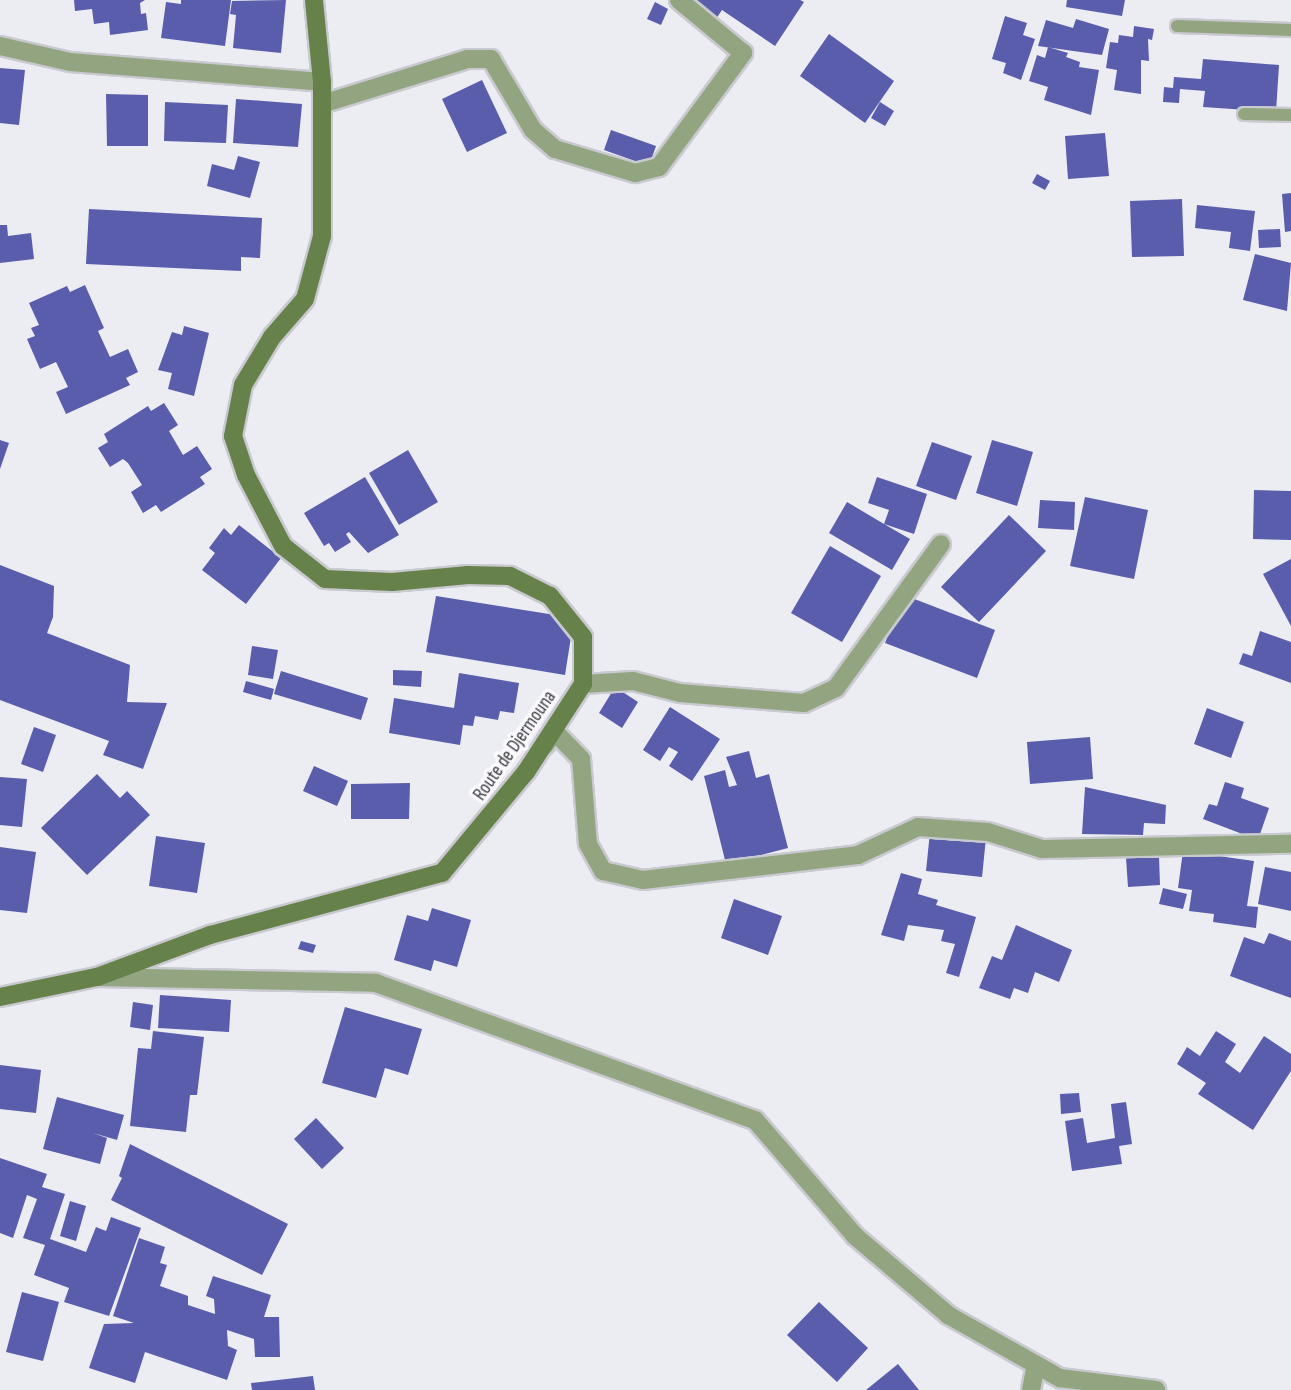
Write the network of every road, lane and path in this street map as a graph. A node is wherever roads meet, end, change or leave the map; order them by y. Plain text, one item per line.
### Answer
1 (314, 0) edge
2 (679, 0) edge
3 (1177, 26) dead end
4 (1291, 30) edge
5 (0, 46) edge
6 (322, 82) junction
7 (321, 104) junction
8 (1244, 114) dead end
9 (1291, 114) edge
10 (941, 544) dead end
11 (583, 684) junction
12 (545, 745) junction
13 (1291, 844) edge
14 (97, 977) junction
15 (0, 997) edge
16 (1036, 1365) junction
17 (1031, 1390) edge
18 (1156, 1390) edge

1 - 6 street, Route de Djermouna
2 - 7 street
3 - 4 lane
5 - 6 street
6 - 7 street, Route de Djermouna
7 - 11 street, Route de Djermouna
8 - 9 lane
10 - 11 street
11 - 12 street, Route de Djermouna
12 - 13 street
12 - 14 street, Route de Djermouna
14 - 15 street, Route de Djermouna
14 - 16 street
16 - 17 street
16 - 18 street

